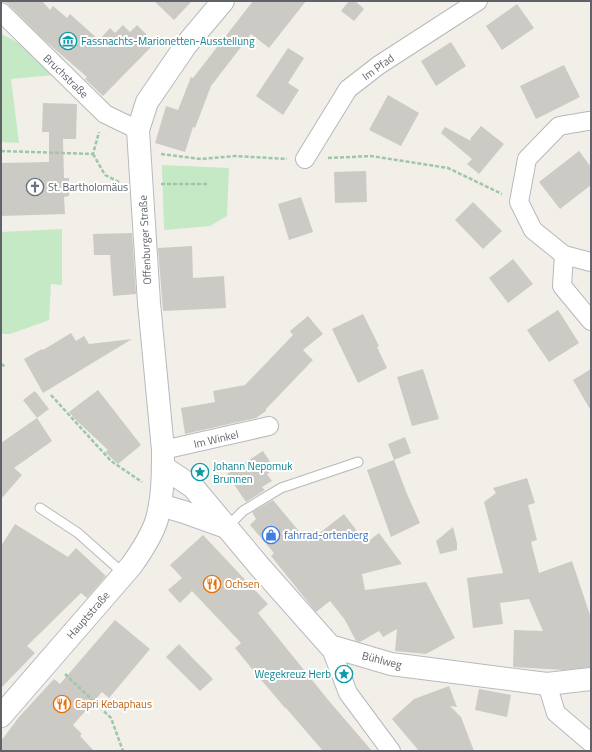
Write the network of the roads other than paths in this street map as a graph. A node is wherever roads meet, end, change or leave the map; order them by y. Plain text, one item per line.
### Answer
1 (223, 1) edge
2 (478, 1) edge
3 (1, 12) edge
4 (591, 121) edge
5 (138, 130) junction
6 (305, 159) dead end
7 (564, 255) junction
8 (591, 262) edge
9 (591, 321) edge
10 (269, 426) dead end
11 (163, 459) junction
12 (358, 462) dead end
13 (160, 500) junction
14 (40, 508) dead end
15 (226, 528) junction
16 (124, 574) junction
17 (330, 646) junction
18 (591, 679) edge
19 (547, 684) junction
20 (1, 716) edge
21 (591, 743) edge
22 (391, 751) edge

1 - 5 street, Offenburger Straße
2 - 6 street, Im Pfad
3 - 5 street, Bruchstraße
4 - 7 street
5 - 11 street, Offenburger Straße
7 - 8 street
7 - 9 street
10 - 11 street, Im Winkel
11 - 13 street, Offenburger Straße
11 - 15 street
12 - 15 lane
13 - 15 street
13 - 16 street, Hauptstraße
14 - 16 lane
15 - 17 street
16 - 20 street, Hauptstraße
17 - 19 street, Bühlweg
17 - 22 street
18 - 19 street, Bühlweg
19 - 21 street

